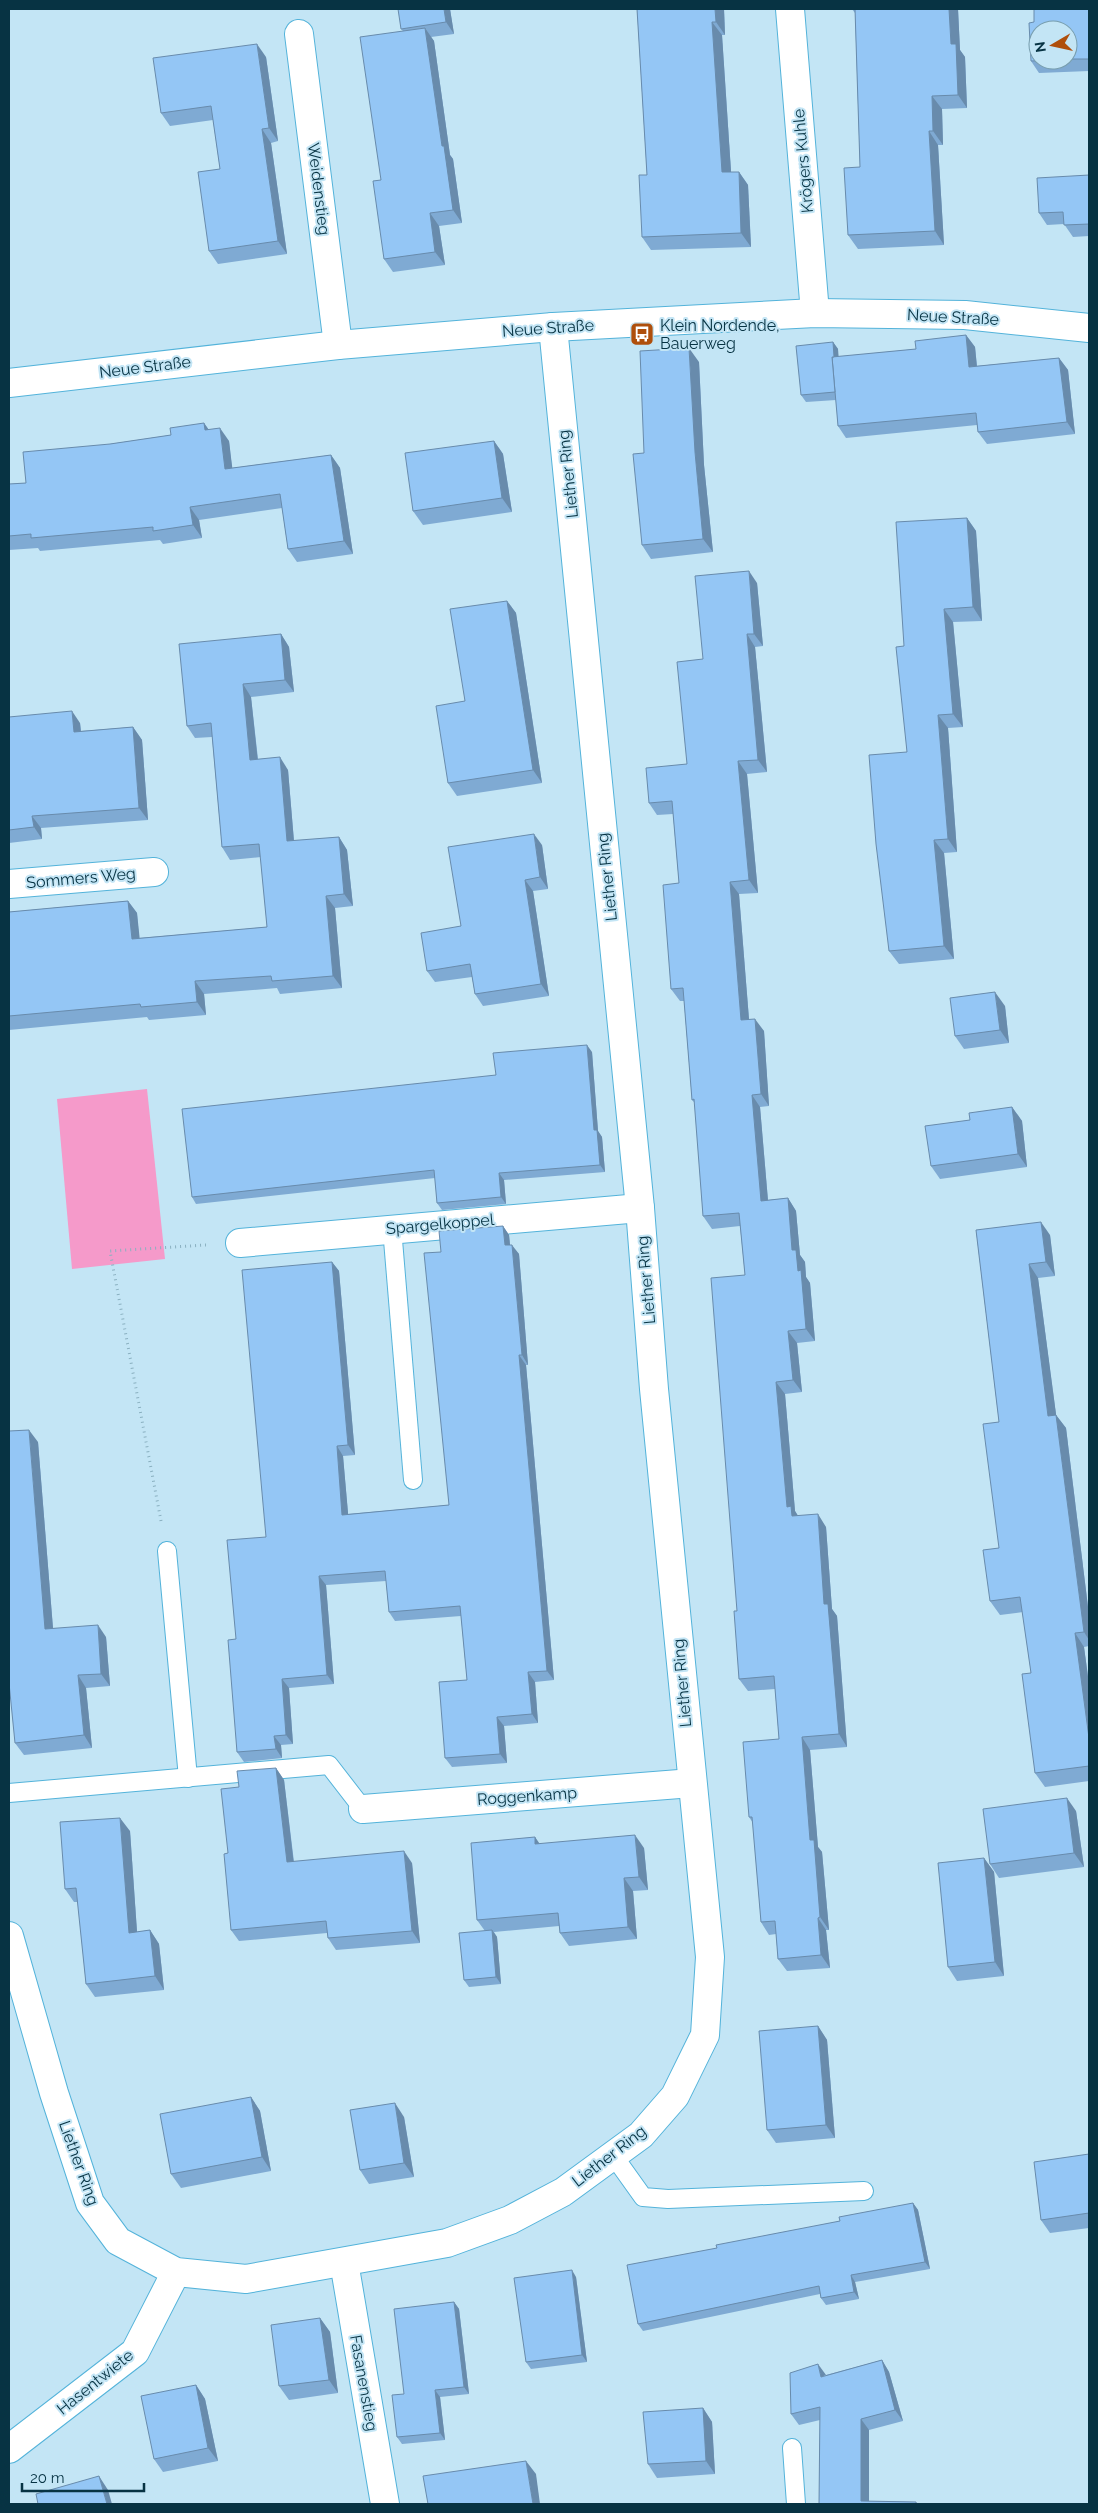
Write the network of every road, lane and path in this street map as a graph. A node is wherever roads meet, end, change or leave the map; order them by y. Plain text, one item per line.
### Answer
1 (790, 9) edge
2 (299, 34) dead end
3 (815, 313) junction
4 (553, 327) junction
5 (1089, 328) edge
6 (338, 344) junction
7 (9, 383) edge
8 (154, 872) dead end
9 (9, 884) edge
10 (640, 1208) junction
11 (392, 1228) junction
12 (240, 1243) joint
13 (413, 1480) dead end
14 (167, 1551) joint
15 (188, 1778) junction
16 (692, 1783) junction
17 (9, 1792) edge
18 (363, 1809) joint
19 (9, 1936) edge
20 (614, 2155) junction
21 (864, 2191) dead end
22 (344, 2262) junction
23 (176, 2272) junction
24 (792, 2448) dead end
25 (9, 2450) edge
26 (385, 2504) edge
27 (796, 2504) edge

1 - 3 street, Krögers Kuhle
2 - 6 street, Weidenstieg
3 - 4 street, Neue Straße
3 - 5 street, Neue Straße
4 - 6 street, Neue Straße
4 - 10 street, Liether Ring
6 - 7 street, Neue Straße
8 - 9 street, Sommers Weg
10 - 11 street, Spargelkoppel
10 - 16 street, Liether Ring
11 - 12 street, Spargelkoppel
11 - 13 lane
12 - 14 path
14 - 15 lane
15 - 17 lane
15 - 18 lane
16 - 18 street, Roggenkamp
16 - 20 street, Liether Ring
19 - 23 street, Liether Ring
20 - 21 lane
20 - 22 street, Liether Ring
22 - 23 street, Liether Ring
22 - 26 street, Fasanenstieg
23 - 25 street, Hasentwiete
24 - 27 lane

